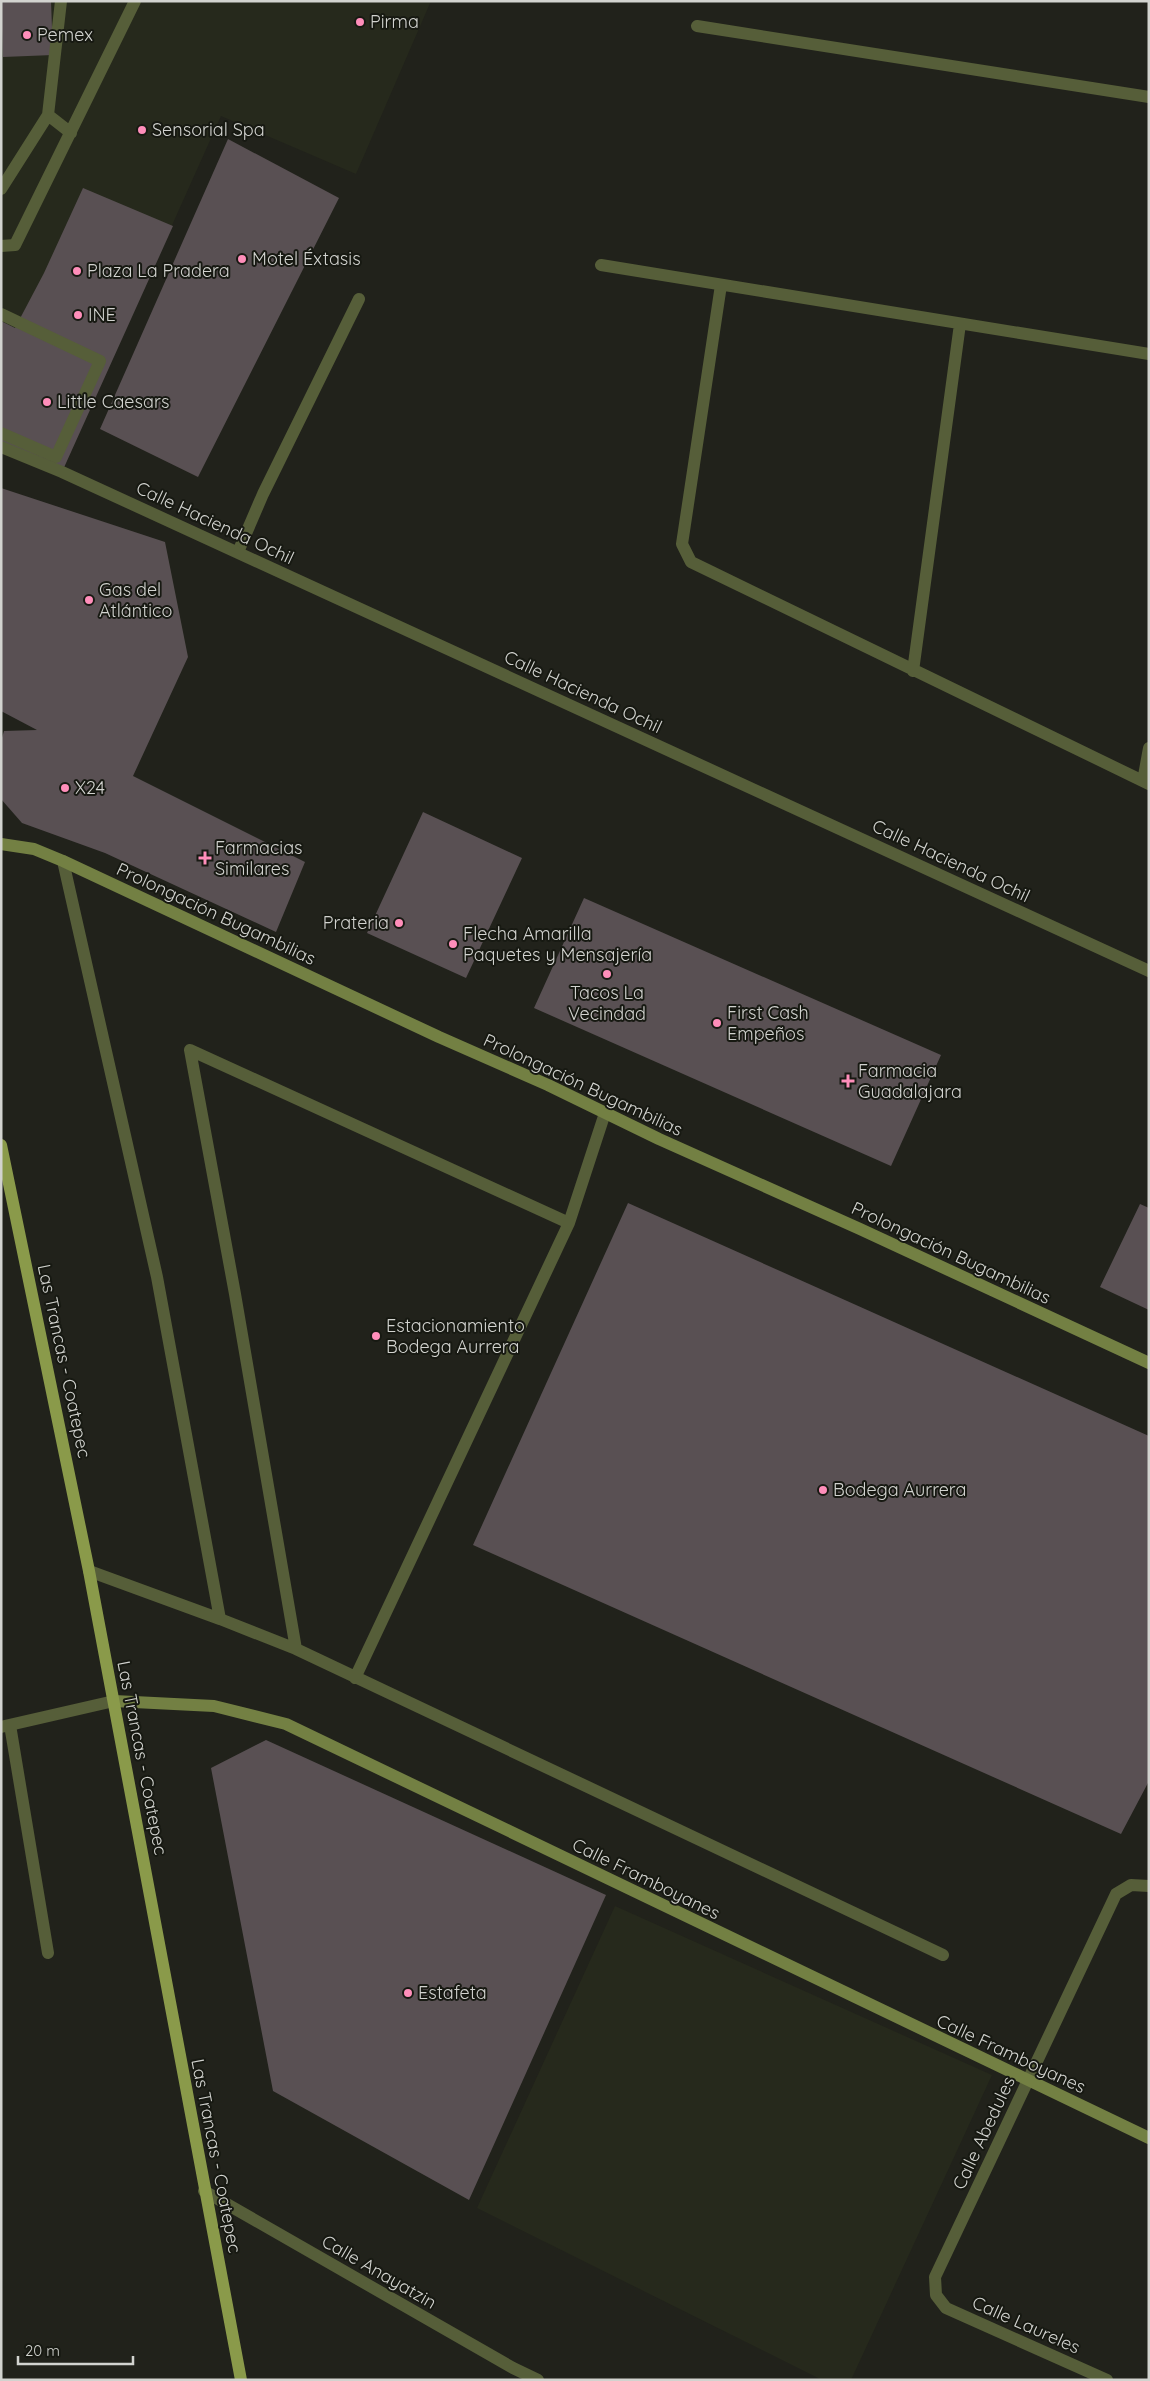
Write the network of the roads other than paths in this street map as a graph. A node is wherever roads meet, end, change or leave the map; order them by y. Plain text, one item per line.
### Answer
1 (60, 1) edge
2 (135, 1) edge
3 (697, 26) dead end
4 (1149, 98) edge
5 (48, 115) junction
6 (71, 133) junction
7 (1, 189) edge
8 (1, 246) edge
9 (601, 265) dead end
10 (721, 285) junction
11 (359, 299) dead end
12 (1, 314) edge
13 (960, 324) junction
14 (1149, 354) edge
15 (1, 432) edge
16 (1, 446) edge
17 (238, 552) junction
18 (913, 670) junction
19 (1149, 748) edge
20 (1146, 783) edge
21 (1, 844) edge
22 (63, 861) junction
23 (1149, 972) edge
24 (605, 1113) junction
25 (1, 1145) edge
26 (569, 1223) junction
27 (1149, 1363) edge
28 (89, 1572) junction
29 (220, 1619) junction
30 (296, 1649) junction
31 (355, 1678) junction
32 (114, 1701) junction
33 (6, 1726) edge
34 (1149, 1886) edge
35 (48, 1953) dead end
36 (943, 1955) dead end
37 (1027, 2082) junction
38 (1149, 2138) edge
39 (204, 2191) junction
40 (936, 2295) joint
41 (514, 2374) edge
42 (241, 2380) edge
43 (538, 2380) edge
44 (1107, 2380) edge

1 - 5 street
2 - 6 street
3 - 4 street
5 - 6 street
5 - 7 street
6 - 8 street
9 - 10 street
10 - 13 street
10 - 18 street
11 - 17 street
12 - 15 street
13 - 14 street
13 - 18 street
16 - 17 street, Calle Hacienda Ochil
17 - 23 street, Calle Hacienda Ochil
18 - 20 street
19 - 20 street
21 - 22 street, Prolongación Bugambilias
22 - 24 street, Prolongación Bugambilias
22 - 29 street
24 - 26 street
24 - 27 street, Prolongación Bugambilias
25 - 28 main road, Las Trancas - Coatepec
26 - 30 street
26 - 31 street
28 - 29 street
28 - 32 main road, Las Trancas - Coatepec
29 - 30 street
30 - 31 street
31 - 36 street
32 - 33 street
32 - 37 street, Calle Framboyanes
32 - 39 main road, Las Trancas - Coatepec
33 - 35 street
34 - 37 street, Calle Abedules
37 - 38 street, Calle Framboyanes
37 - 40 street, Calle Abedules
39 - 41 street, Calle Anayatzin
39 - 42 main road, Las Trancas - Coatepec
40 - 44 street, Calle Laureles
41 - 43 street, Calle Anayatzin

